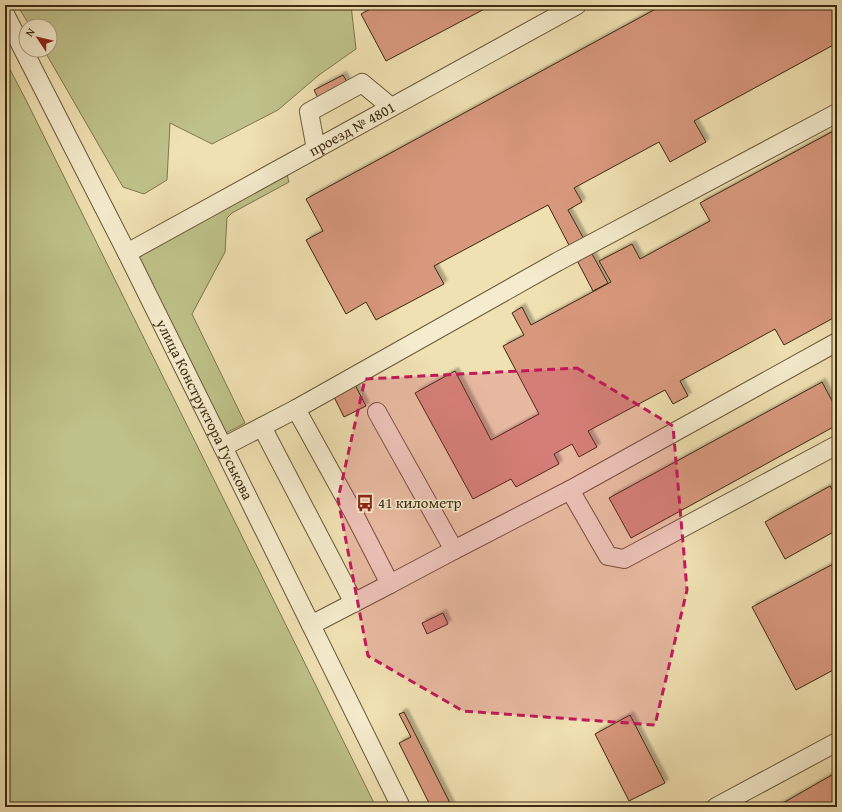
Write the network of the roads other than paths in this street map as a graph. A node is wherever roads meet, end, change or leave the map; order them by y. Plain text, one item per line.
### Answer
1 (577, 5) edge
2 (551, 11) edge
3 (5, 14) edge
4 (391, 107) junction
5 (837, 112) edge
6 (316, 149) junction
7 (127, 254) junction
8 (837, 342) edge
9 (296, 409) junction
10 (377, 412) dead end
11 (262, 427) junction
12 (837, 446) edge
13 (223, 447) junction
14 (570, 490) junction
15 (454, 550) junction
16 (390, 584) junction
17 (354, 603) junction
18 (311, 625) junction
19 (837, 742) edge
20 (401, 807) edge
21 (716, 807) edge

1 - 2 street, проезд № 4801
2 - 4 street, проезд № 4801
3 - 7 street, улица Конструктора Гуськова
4 - 6 street, проезд № 4801
4 - 6 street
5 - 9 street
6 - 7 street, проезд № 4801
7 - 13 street, улица Конструктора Гуськова
8 - 14 street
9 - 11 street
9 - 16 street
10 - 15 street
11 - 13 street
11 - 17 street
12 - 14 street
13 - 18 street, улица Конструктора Гуськова
14 - 15 street
15 - 16 street
16 - 17 street
17 - 18 street
18 - 20 street, улица Конструктора Гуськова
19 - 21 street

